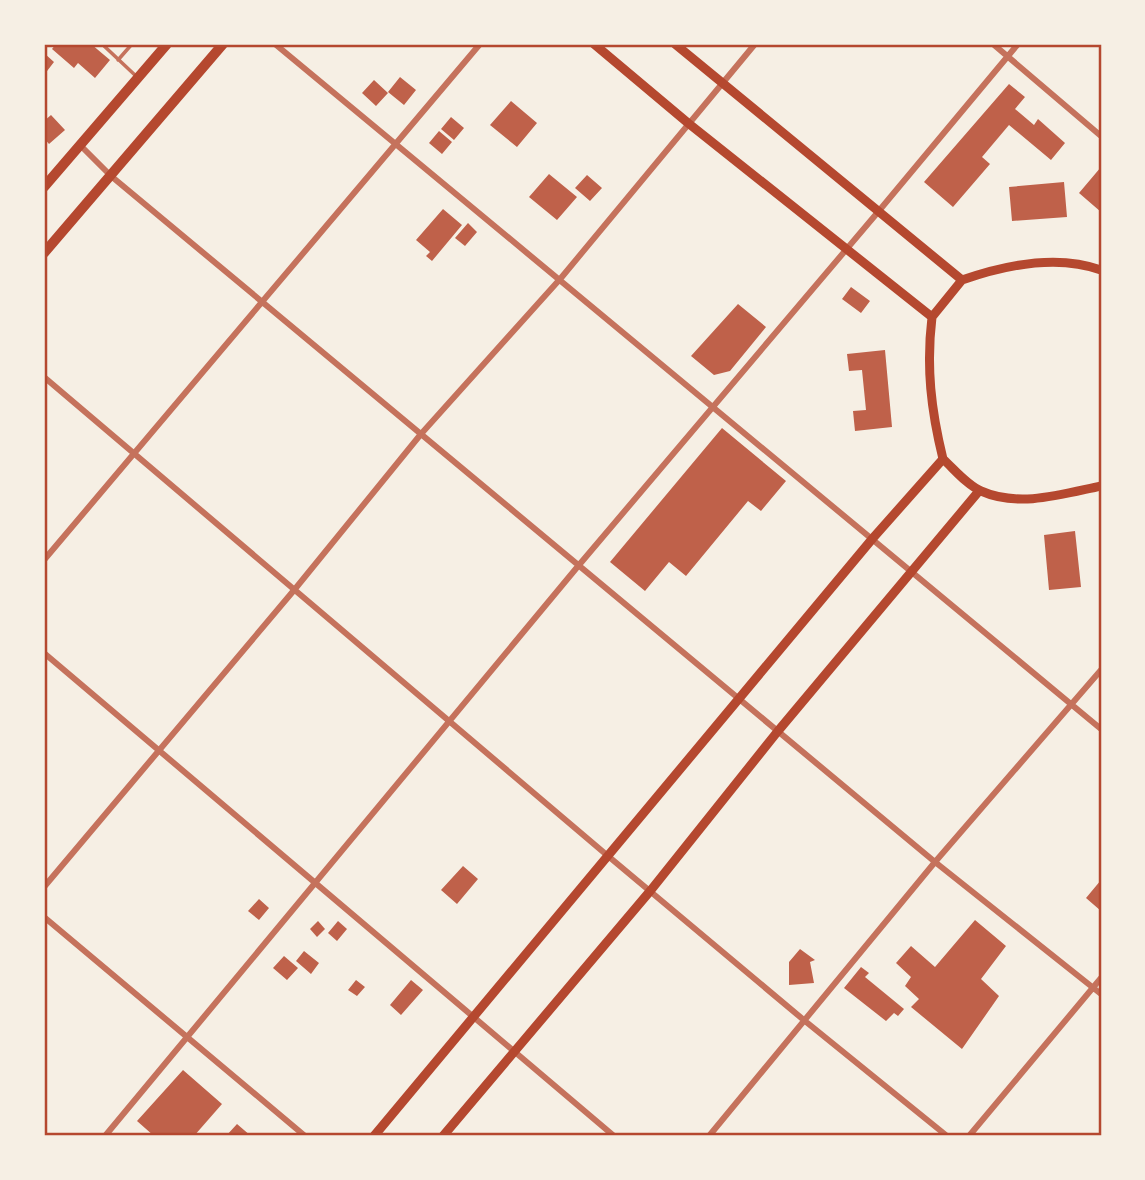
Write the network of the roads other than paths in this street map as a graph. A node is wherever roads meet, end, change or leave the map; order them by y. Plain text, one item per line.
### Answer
1 (103, 44) edge
2 (132, 44) edge
3 (167, 44) edge
4 (223, 44) edge
5 (275, 44) edge
6 (481, 44) edge
7 (594, 44) edge
8 (675, 44) edge
9 (754, 44) edge
10 (993, 44) edge
11 (1018, 44) edge
12 (1007, 56) junction
13 (118, 60) junction
14 (138, 78) junction
15 (723, 84) junction
16 (688, 123) junction
17 (1101, 136) edge
18 (396, 143) junction
19 (80, 145) junction
20 (111, 176) junction
21 (44, 187) edge
22 (878, 212) junction
23 (846, 249) junction
24 (44, 253) edge
25 (1101, 268) edge
26 (561, 278) junction
27 (962, 280) junction
28 (264, 303) junction
29 (932, 317) junction
30 (44, 377) edge
31 (712, 407) junction
32 (421, 434) junction
33 (133, 453) junction
34 (943, 458) junction
35 (1101, 486) edge
36 (979, 491) junction
37 (873, 538) junction
38 (44, 560) edge
39 (579, 565) junction
40 (913, 571) junction
41 (295, 589) junction
42 (44, 653) edge
43 (1101, 670) edge
44 (739, 699) junction
45 (1072, 704) junction
46 (450, 720) junction
47 (1101, 729) edge
48 (778, 731) junction
49 (161, 750) junction
50 (608, 856) junction
51 (935, 862) junction
52 (317, 882) junction
53 (44, 887) edge
54 (651, 890) junction
55 (44, 917) edge
56 (1101, 978) edge
57 (1093, 988) junction
58 (1101, 994) edge
59 (474, 1016) junction
60 (805, 1021) junction
61 (188, 1038) junction
62 (514, 1053) junction
63 (104, 1136) edge
64 (305, 1136) edge
65 (374, 1136) edge
66 (443, 1136) edge
67 (614, 1136) edge
68 (709, 1136) edge
69 (947, 1136) edge
70 (969, 1136) edge

1 - 13 lane
2 - 13 lane
3 - 14 main road
4 - 20 main road
5 - 18 street
6 - 18 street
7 - 16 main road
8 - 15 main road
9 - 15 street
10 - 12 street
11 - 12 street
12 - 17 street
12 - 22 street
13 - 14 lane
14 - 19 main road
15 - 16 street
15 - 22 main road
16 - 23 main road
16 - 26 street
18 - 26 street
18 - 28 street
19 - 20 street
19 - 21 main road
20 - 24 main road
20 - 28 street
22 - 23 street
22 - 27 main road
23 - 29 main road
23 - 31 street
25 - 27 main road
26 - 31 street
26 - 32 street
27 - 29 main road
28 - 32 street
28 - 33 street
29 - 34 main road
30 - 33 street
31 - 37 street
31 - 39 street
32 - 39 street
32 - 41 street
33 - 38 street
33 - 41 street
34 - 36 main road
34 - 37 main road
35 - 36 main road
36 - 40 main road
37 - 40 street
37 - 44 main road
39 - 44 street
39 - 46 street
40 - 45 street
40 - 48 main road
41 - 46 street
41 - 49 street
42 - 49 street
43 - 45 street
44 - 48 street
44 - 50 main road
45 - 47 street
45 - 51 street
46 - 50 street
46 - 52 street
48 - 51 street
48 - 54 main road
49 - 52 street
49 - 53 street
50 - 54 street
50 - 59 main road
51 - 57 street
51 - 60 street
52 - 59 street
52 - 61 street
54 - 60 street
54 - 62 main road
55 - 61 street
56 - 57 street
57 - 58 street
57 - 70 street
59 - 62 street
59 - 65 main road
60 - 68 street
60 - 69 street
61 - 63 street
61 - 64 street
62 - 66 main road
62 - 67 street

